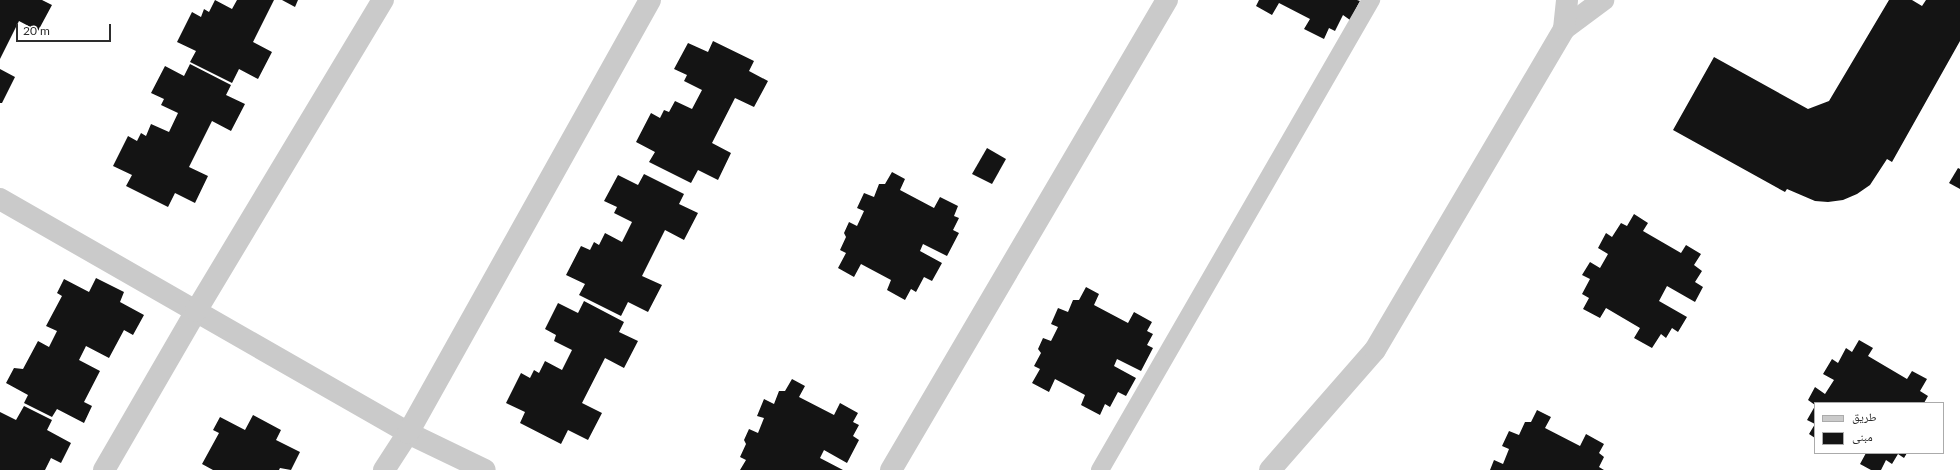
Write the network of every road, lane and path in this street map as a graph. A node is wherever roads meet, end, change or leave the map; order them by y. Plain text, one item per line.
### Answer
1 (383, 0) edge
2 (650, 0) edge
3 (1167, 0) edge
4 (1371, 0) edge
5 (1567, 0) edge
6 (1603, 0) edge
7 (1564, 29) junction
8 (0, 198) edge
9 (196, 311) junction
10 (408, 433) junction
11 (104, 470) edge
12 (384, 470) edge
13 (485, 470) edge
14 (891, 470) edge
15 (1100, 470) edge
16 (1270, 470) edge

1 - 9 street
2 - 10 street
3 - 14 street
4 - 15 lane
5 - 7 street
6 - 7 street
7 - 16 street
8 - 9 street
9 - 10 street
9 - 11 street
10 - 12 street
10 - 13 street

